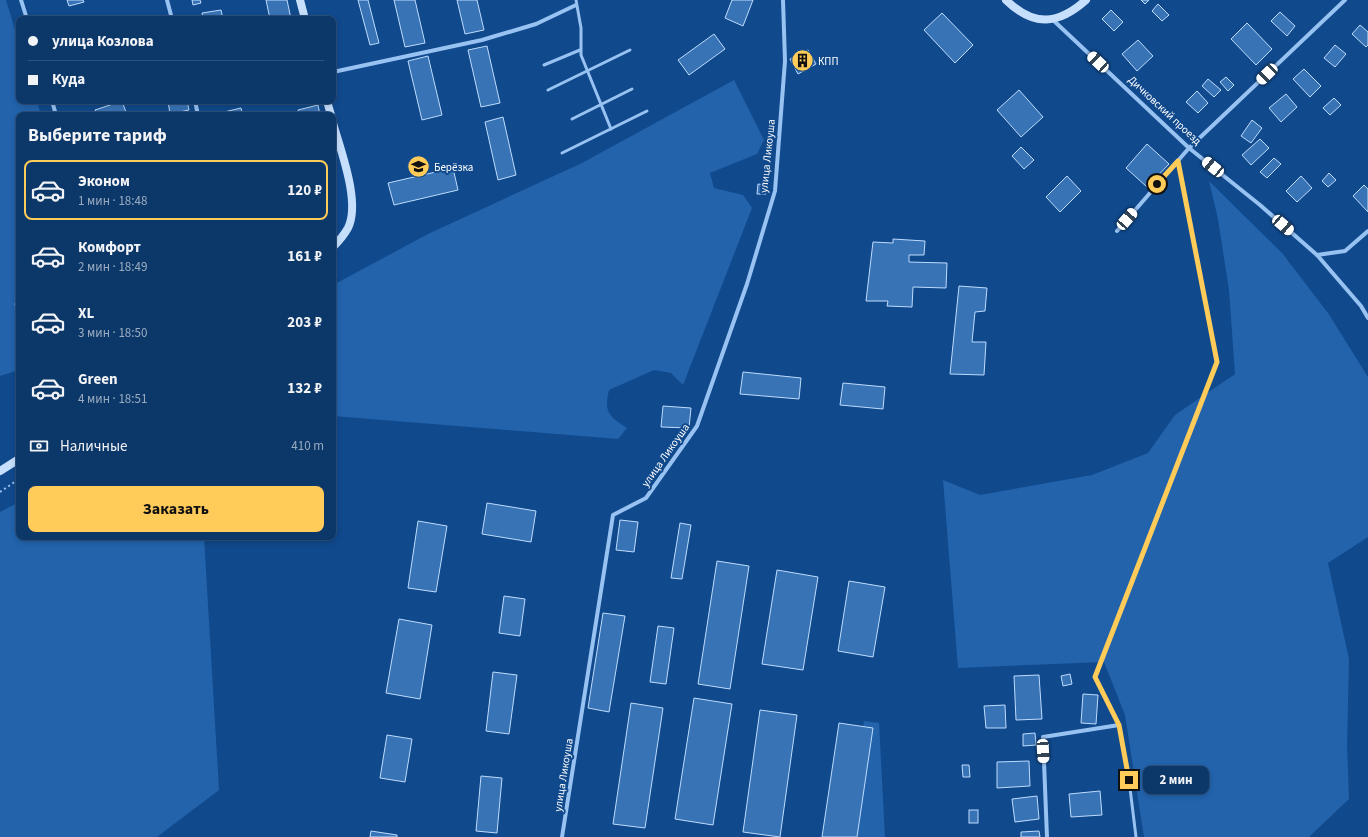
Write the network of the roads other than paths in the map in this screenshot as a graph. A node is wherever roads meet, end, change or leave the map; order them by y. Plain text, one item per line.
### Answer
1 (21, 0) edge
2 (167, 0) edge
3 (300, 0) edge
4 (576, 0) edge
5 (783, 0) edge
6 (1006, 0) edge
7 (1086, 0) edge
8 (1345, 0) edge
9 (576, 5) junction
10 (26, 16) edge
11 (171, 16) edge
12 (304, 16) edge
13 (1053, 20) junction
14 (580, 50) junction
15 (630, 50) dead end
16 (544, 65) dead end
17 (336, 71) edge
18 (586, 71) junction
19 (632, 89) dead end
20 (548, 90) dead end
21 (600, 105) junction
22 (646, 111) dead end
23 (572, 119) dead end
24 (611, 129) junction
25 (336, 134) edge
26 (1189, 148) junction
27 (562, 153) dead end
28 (1178, 161) junction
29 (1117, 231) dead end
30 (1368, 231) edge
31 (336, 244) edge
32 (1317, 255) junction
33 (1368, 318) edge
34 (16, 461) edge
35 (0, 472) edge
36 (1119, 725) junction
37 (562, 837) edge
38 (1047, 837) edge
39 (1136, 837) edge

1 - 10 street
2 - 11 street
3 - 12 street
4 - 9 lane
5 - 37 street, улица Ликоуша
6 - 13 street
7 - 13 street
8 - 26 street
9 - 14 lane
9 - 17 street
13 - 26 street, Дичковский проезд
14 - 16 lane
14 - 18 lane
15 - 18 lane
18 - 20 lane
18 - 21 lane
19 - 21 lane
21 - 23 lane
21 - 24 lane
22 - 24 lane
24 - 27 lane
25 - 31 street
26 - 28 street
26 - 32 street, Дичковский проезд
28 - 29 street
28 - 36 lane
30 - 32 street
32 - 33 street, Дичковский проезд
34 - 35 street
36 - 38 street
36 - 39 lane

